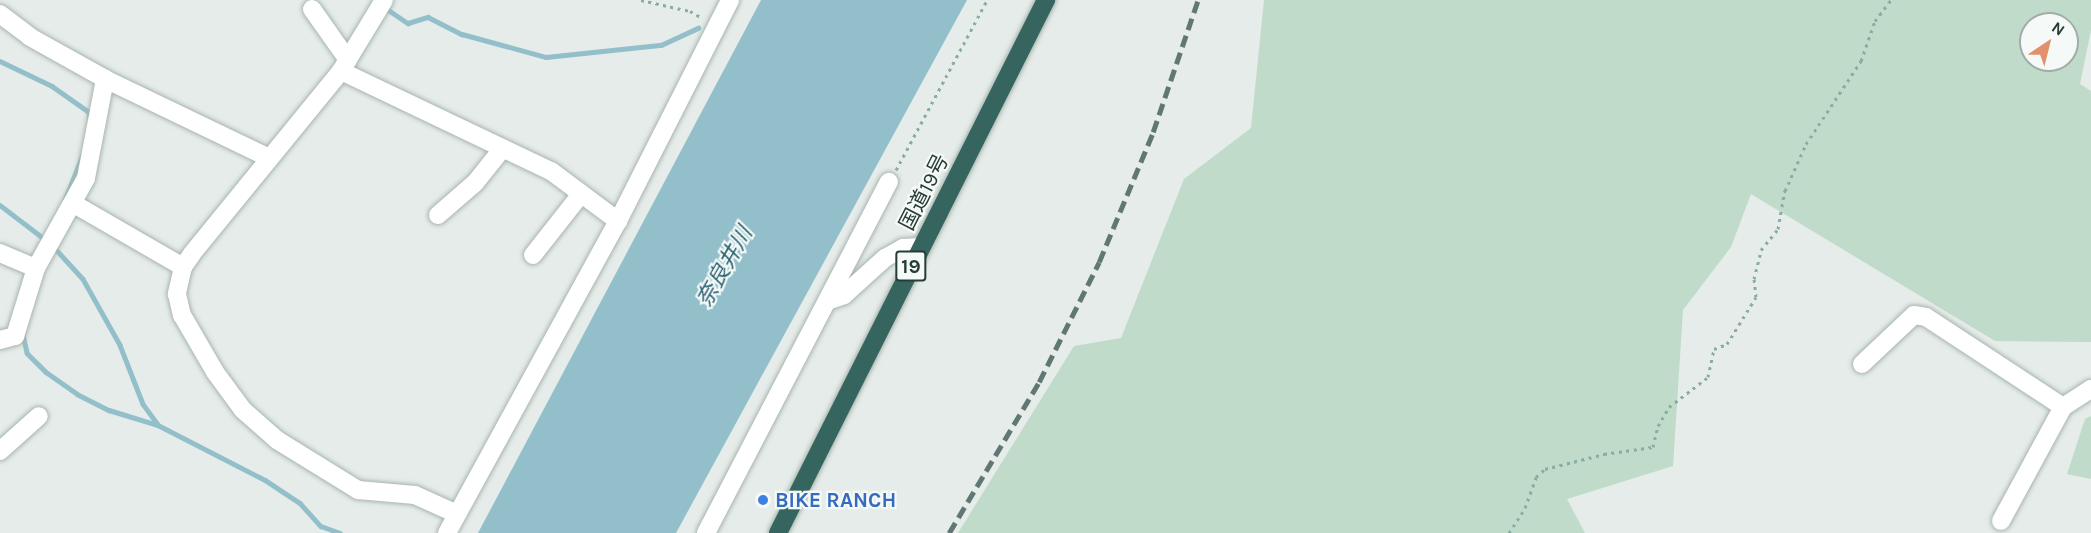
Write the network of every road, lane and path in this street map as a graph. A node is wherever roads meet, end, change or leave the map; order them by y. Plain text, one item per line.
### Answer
1 (384, 0) edge
2 (641, 0) edge
3 (730, 0) edge
4 (987, 0) edge
5 (1046, 0) edge
6 (1891, 0) edge
7 (312, 9) dead end
8 (0, 14) edge
9 (716, 26) junction
10 (345, 65) junction
11 (105, 79) junction
12 (502, 149) junction
13 (269, 158) junction
14 (889, 182) joint
15 (581, 194) junction
16 (74, 204) junction
17 (438, 215) dead end
18 (618, 221) junction
19 (921, 246) junction
20 (0, 253) edge
21 (533, 255) dead end
22 (183, 267) junction
23 (36, 268) junction
24 (828, 301) junction
25 (0, 340) edge
26 (1862, 364) dead end
27 (2091, 389) edge
28 (2063, 408) junction
29 (39, 416) dead end
30 (0, 451) edge
31 (457, 514) junction
32 (2001, 521) dead end
33 (447, 533) edge
34 (706, 533) edge
35 (778, 533) edge
36 (1509, 533) edge

1 - 10 street
2 - 9 path
3 - 9 street
4 - 14 path
5 - 19 highway, 国道19号 / 19
6 - 36 path
7 - 10 street
8 - 11 street
9 - 18 street
10 - 12 street
10 - 13 street
11 - 13 street
11 - 16 street
12 - 15 street
12 - 17 street
13 - 22 street
14 - 24 street
15 - 18 street
15 - 21 street
16 - 22 street
16 - 23 street
18 - 31 street
19 - 24 street
19 - 35 highway, 国道19号 / 19
20 - 23 street
22 - 31 street
23 - 25 street
24 - 34 street
26 - 28 street
27 - 28 street
28 - 32 street
29 - 30 street
31 - 33 street

